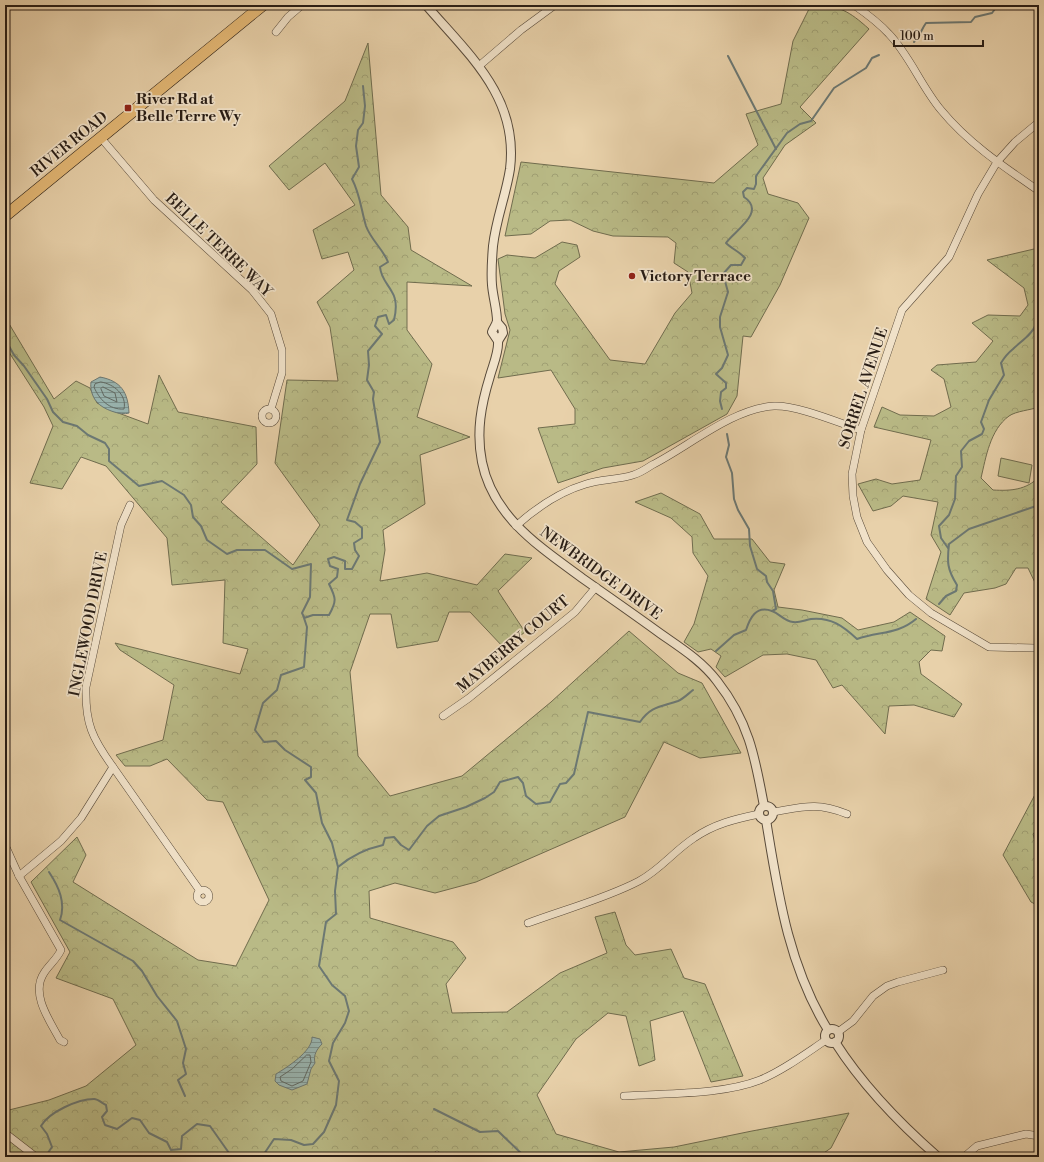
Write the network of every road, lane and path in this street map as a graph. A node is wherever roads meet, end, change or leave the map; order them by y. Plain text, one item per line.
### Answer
1 (263, 5) edge
2 (302, 5) edge
3 (426, 5) edge
4 (555, 5) edge
5 (854, 5) edge
6 (276, 32) dead end
7 (479, 66) junction
8 (1039, 122) edge
9 (101, 138) junction
10 (997, 162) junction
11 (1039, 191) edge
12 (5, 216) edge
13 (271, 409) dead end
14 (861, 430) junction
15 (130, 505) dead end
16 (516, 526) junction
17 (596, 587) junction
18 (1039, 646) edge
19 (443, 716) dead end
20 (113, 767) junction
21 (764, 806) junction
22 (773, 812) junction
23 (759, 814) junction
24 (847, 814) dead end
25 (766, 820) junction
26 (5, 845) edge
27 (19, 876) junction
28 (200, 891) dead end
29 (528, 922) dead end
30 (943, 970) dead end
31 (828, 1030) junction
32 (838, 1032) junction
33 (826, 1040) junction
34 (64, 1042) dead end
35 (835, 1042) junction
36 (624, 1096) dead end
37 (5, 1133) edge
38 (1039, 1136) edge
39 (36, 1157) edge
40 (938, 1157) edge
41 (964, 1157) edge

1 - 9 main road, RIVER ROAD
2 - 6 street
3 - 7 street, NEWBRIDGE DRIVE
4 - 7 street
5 - 10 street
7 - 16 street, NEWBRIDGE DRIVE
8 - 10 street, SORREL AVENUE
9 - 12 main road, RIVER ROAD
9 - 13 street, BELLE TERRE WAY
10 - 11 street
10 - 14 street, SORREL AVENUE
14 - 16 street
14 - 18 street, SORREL AVENUE
15 - 20 street, INGLEWOOD DRIVE
16 - 17 street, NEWBRIDGE DRIVE
17 - 19 street, MAYBERRY COURT
17 - 21 street, NEWBRIDGE DRIVE
20 - 27 street
20 - 28 street, INGLEWOOD DRIVE
21 - 22 street
21 - 23 street
22 - 24 street
22 - 25 street
23 - 25 street
23 - 29 street
25 - 31 street
26 - 27 street
27 - 34 street
30 - 32 street
31 - 32 street
31 - 33 street
32 - 35 street
33 - 35 street
33 - 36 street
35 - 40 street
37 - 39 street
38 - 41 street

